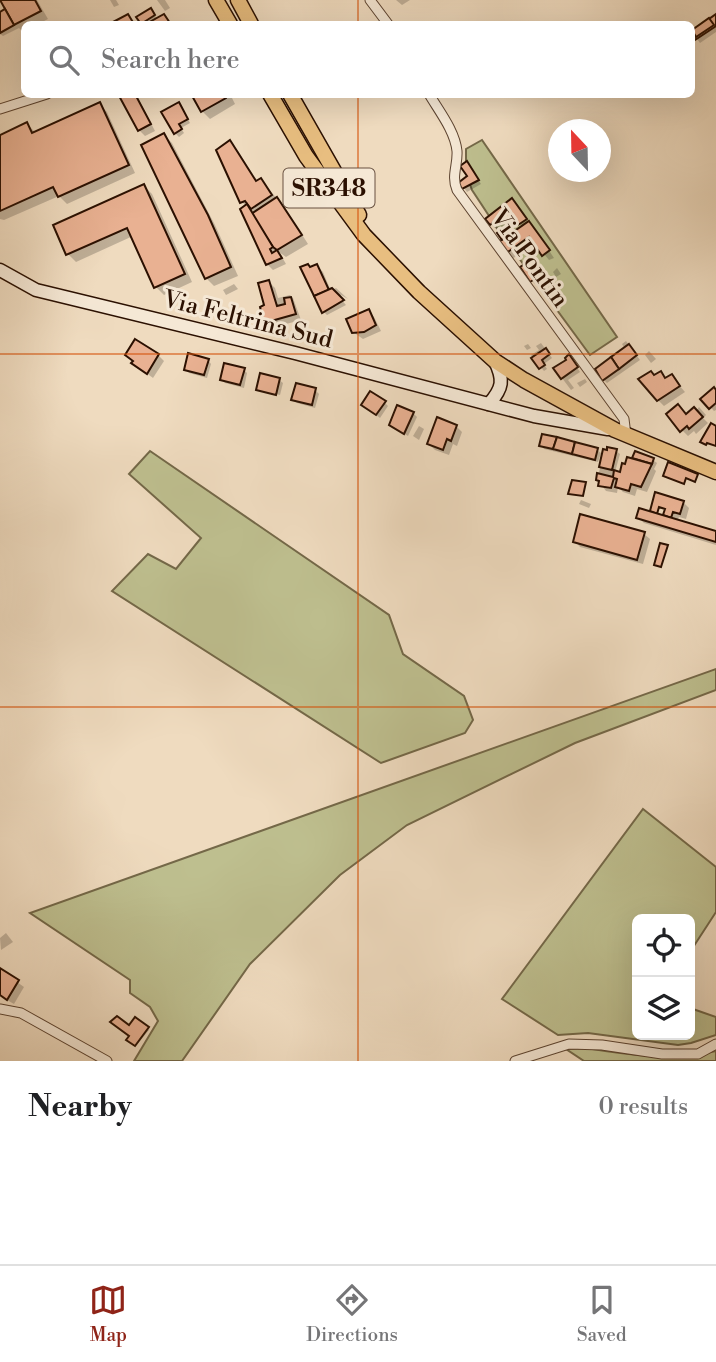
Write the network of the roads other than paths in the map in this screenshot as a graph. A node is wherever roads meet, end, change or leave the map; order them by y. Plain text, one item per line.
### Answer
1 (216, 0) edge
2 (370, 0) edge
3 (242, 1) edge
4 (228, 21) edge
5 (250, 21) edge
6 (386, 21) edge
7 (34, 98) edge
8 (273, 98) edge
9 (292, 98) edge
10 (431, 98) edge
11 (0, 109) edge
12 (0, 270) edge
13 (400, 273) junction
14 (495, 360) junction
15 (489, 404) junction
16 (621, 433) junction
17 (709, 470) edge
18 (0, 1009) edge
19 (716, 1044) edge
20 (107, 1061) edge
21 (515, 1061) edge

1 - 4 main road
2 - 6 street
3 - 5 main road
7 - 11 street
8 - 13 main road, SR348
9 - 13 main road
10 - 16 street, Via Pontin
12 - 15 main road, Via Feltrina Sud
13 - 14 main road, SR348
14 - 15 main road
14 - 16 main road, SR348
15 - 16 main road, Via Feltrina Sud
16 - 17 main road, SR348
18 - 20 street
19 - 21 street

